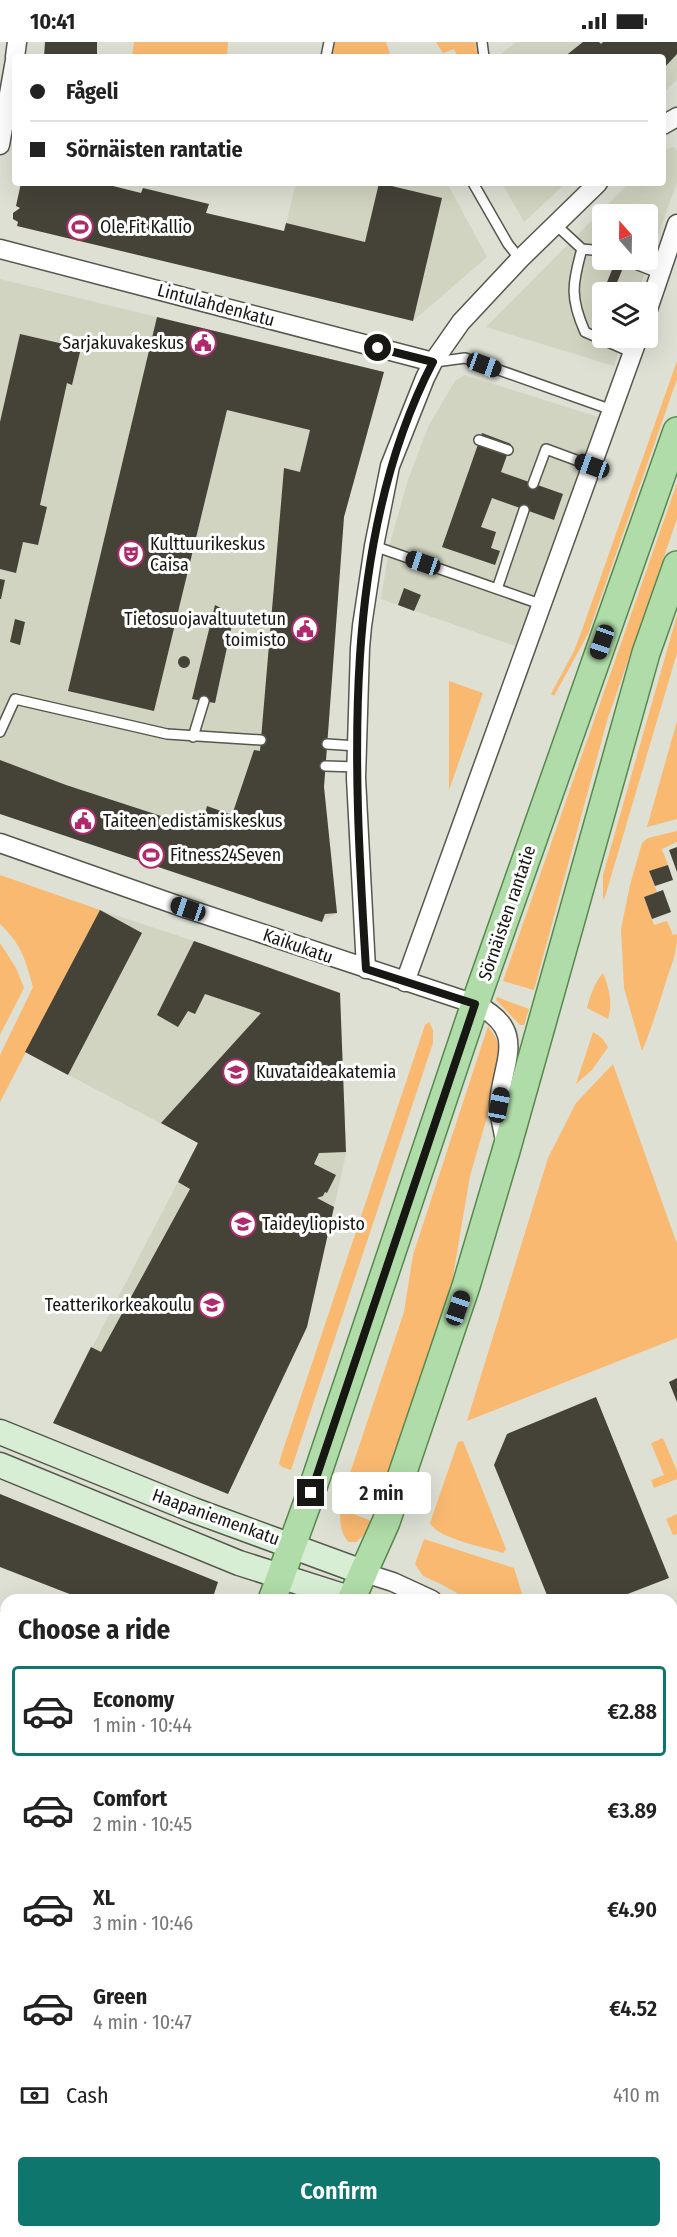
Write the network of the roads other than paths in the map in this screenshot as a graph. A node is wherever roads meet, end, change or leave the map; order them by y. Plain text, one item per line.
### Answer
1 (12, 75) edge
2 (0, 145) edge
3 (475, 186) edge
4 (595, 186) edge
5 (555, 224) junction
6 (677, 224) edge
7 (0, 249) edge
8 (582, 249) junction
9 (592, 250) edge
10 (520, 259) junction
11 (653, 270) edge
12 (661, 273) junction
13 (658, 282) edge
14 (592, 334) edge
15 (634, 348) edge
16 (433, 362) junction
17 (612, 411) junction
18 (677, 431) edge
19 (479, 440) dead end
20 (508, 450) dead end
21 (592, 466) junction
22 (533, 484) dead end
23 (524, 510) dead end
24 (374, 546) junction
25 (677, 565) edge
26 (497, 589) junction
27 (543, 605) junction
28 (204, 701) dead end
29 (0, 732) edge
30 (193, 737) junction
31 (261, 740) dead end
32 (327, 744) dead end
33 (357, 746) junction
34 (325, 766) dead end
35 (357, 767) junction
36 (0, 843) edge
37 (366, 969) junction
38 (405, 982) junction
39 (475, 1004) junction
40 (507, 1151) junction
41 (0, 1432) edge
42 (0, 1465) edge
43 (293, 1545) junction
44 (364, 1573) junction
45 (276, 1589) edge
46 (311, 1594) edge
47 (356, 1594) edge
48 (419, 1594) edge

1 - 2 street
3 - 10 lane
4 - 5 street
5 - 8 lane
5 - 10 street
6 - 12 street
7 - 16 street, Lintulahdenkatu
8 - 9 lane
8 - 14 lane
10 - 16 street
11 - 12 lane
12 - 13 street
15 - 17 street
16 - 17 lane
16 - 24 street
17 - 21 street
18 - 39 main road, Sörnäisten rantatie
19 - 20 lane
21 - 22 lane
21 - 27 street
23 - 26 lane
24 - 26 lane
24 - 33 street
25 - 40 main road
26 - 27 lane
27 - 38 street
28 - 30 lane
29 - 30 lane
30 - 31 lane
32 - 33 lane
33 - 35 street
34 - 35 lane
35 - 37 street
36 - 37 street, Kaikukatu
37 - 38 street, Kaikukatu
38 - 39 street, Kaikukatu
39 - 40 street, Kaikukatu
39 - 43 main road, Sörnäisten rantatie
40 - 44 main road
41 - 43 main road, Haapaniemenkatu
42 - 45 main road, Haapaniemenkatu
43 - 44 main road, Haapaniemenkatu
43 - 45 main road, Sörnäisten rantatie
44 - 47 main road
44 - 48 street, Haapaniemenkatu
45 - 46 main road, Haapaniemenkatu

